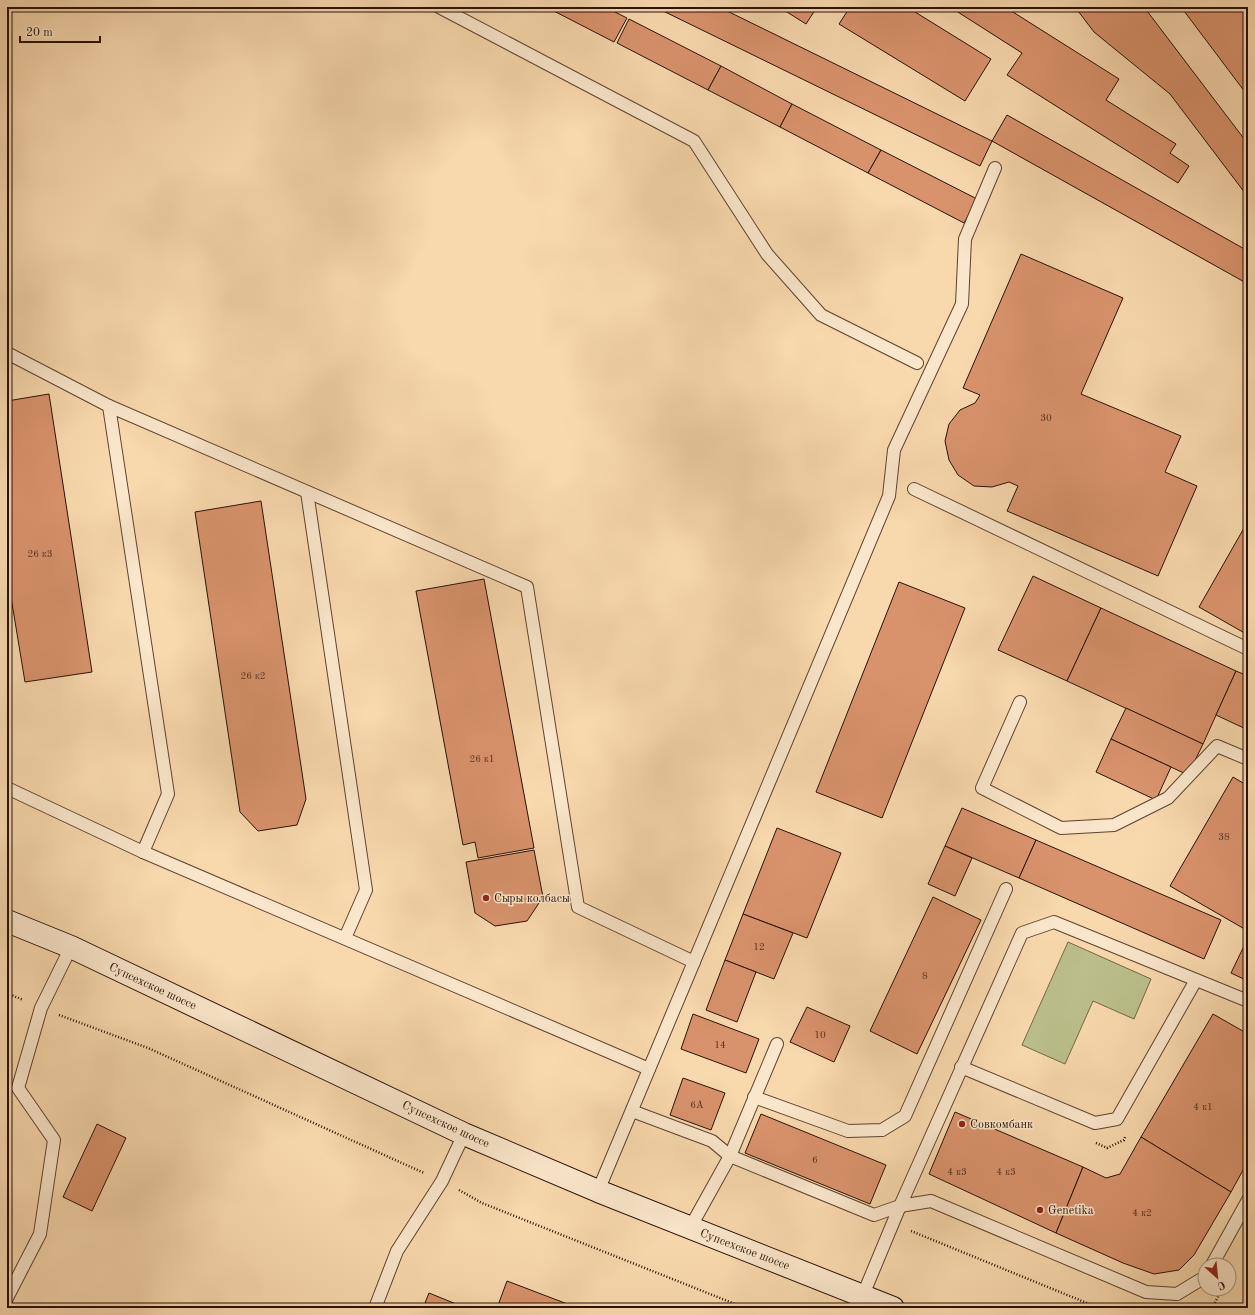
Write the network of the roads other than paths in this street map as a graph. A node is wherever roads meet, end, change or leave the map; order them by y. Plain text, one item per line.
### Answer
1 (439, 7) edge
2 (995, 168) dead end
3 (7, 353) edge
4 (917, 363) dead end
5 (109, 406) junction
6 (914, 489) dead end
7 (308, 492) junction
8 (1248, 649) edge
9 (1020, 702) dead end
10 (1248, 759) edge
11 (7, 788) edge
12 (143, 852) junction
13 (1006, 889) dead end
14 (7, 921) edge
15 (345, 938) junction
16 (71, 947) junction
17 (694, 962) junction
18 (1196, 980) junction
19 (1248, 1001) edge
20 (777, 1044) dead end
21 (961, 1067) junction
22 (649, 1069) junction
23 (754, 1097) junction
24 (632, 1111) junction
25 (464, 1134) junction
26 (730, 1156) junction
27 (598, 1191) junction
28 (1248, 1200) edge
29 (900, 1206) junction
30 (690, 1228) junction
31 (1216, 1257) edge
32 (1197, 1282) edge
33 (863, 1295) junction
34 (7, 1298) edge
35 (375, 1308) edge
36 (893, 1308) edge

1 - 4 lane
2 - 17 lane
3 - 5 lane
5 - 7 lane
5 - 12 lane
6 - 8 lane
7 - 15 lane
7 - 17 lane
9 - 10 lane
11 - 12 lane
12 - 15 lane
13 - 23 lane
14 - 16 main road, Супсехское шоссе
15 - 22 lane
16 - 25 main road, Супсехское шоссе
16 - 34 lane
17 - 22 lane
18 - 19 lane
18 - 21 lane
18 - 21 lane
20 - 23 lane
21 - 29 lane
22 - 24 lane
23 - 26 lane
24 - 26 lane
24 - 27 lane
25 - 27 main road, Супсехское шоссе
25 - 35 lane
26 - 29 lane
26 - 30 lane
27 - 30 main road, Супсехское шоссе
28 - 31 lane
29 - 32 lane
29 - 33 lane
30 - 33 main road, Супсехское шоссе
33 - 36 main road, Супсехское шоссе

